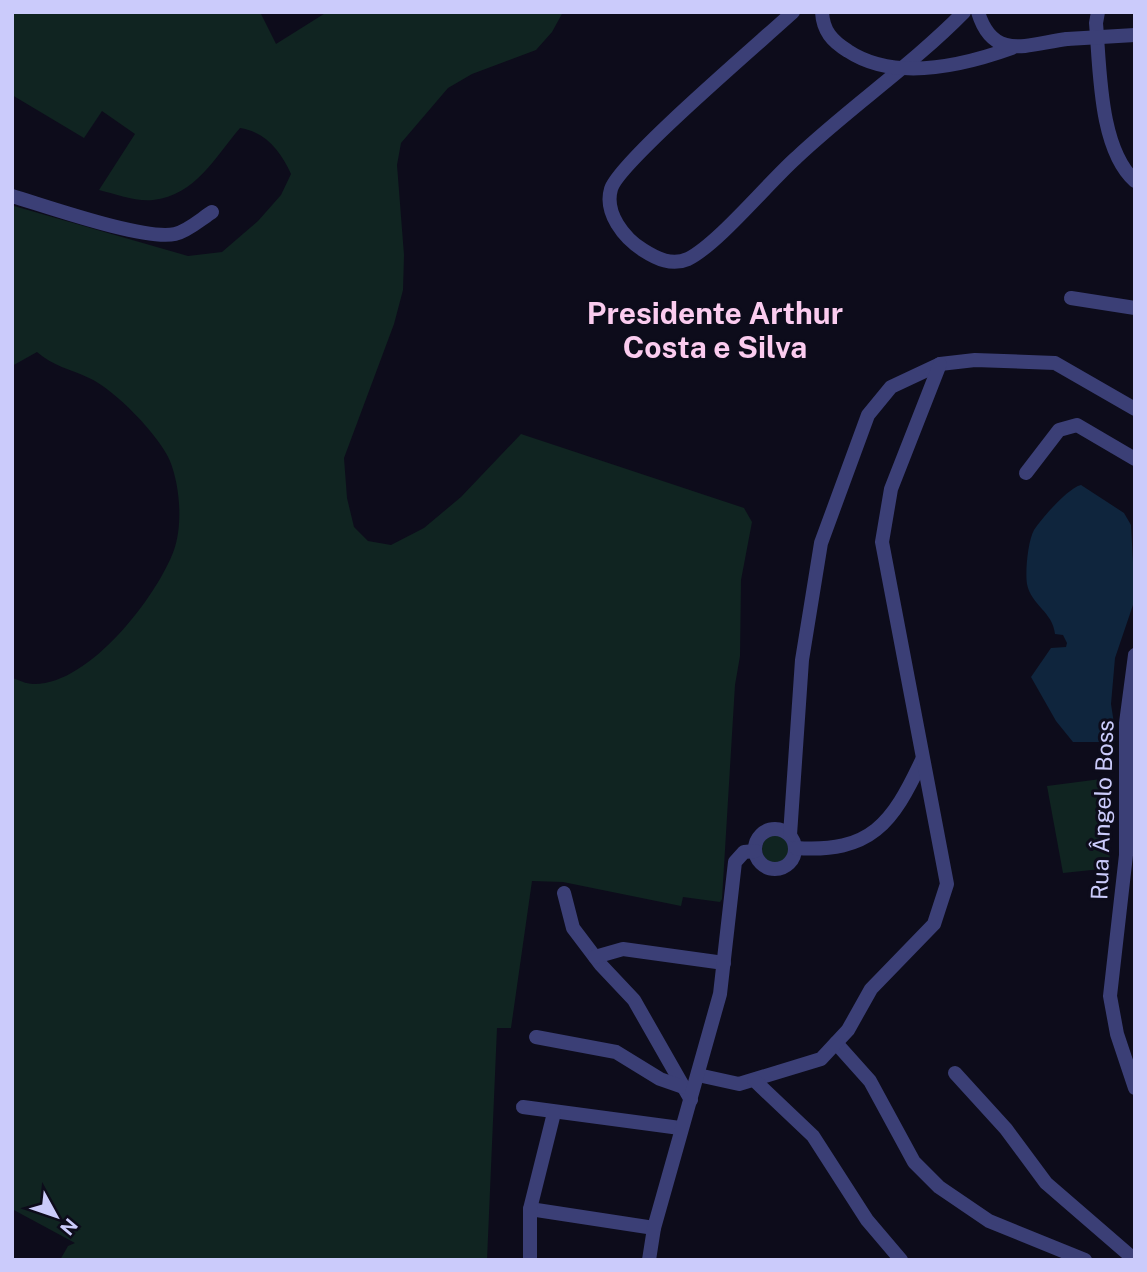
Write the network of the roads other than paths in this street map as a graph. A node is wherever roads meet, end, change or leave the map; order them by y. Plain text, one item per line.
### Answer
1 (793, 12) edge
2 (822, 12) edge
3 (964, 12) edge
4 (978, 12) edge
5 (1098, 12) edge
6 (1135, 35) edge
7 (1012, 48) junction
8 (903, 69) junction
9 (1131, 178) edge
10 (12, 196) edge
11 (212, 212) dead end
12 (1071, 298) dead end
13 (1135, 308) edge
14 (940, 364) junction
15 (1135, 409) edge
16 (1135, 459) edge
17 (1027, 473) dead end
18 (1135, 655) edge
19 (922, 760) junction
20 (793, 841) junction
21 (755, 851) junction
22 (564, 893) dead end
23 (594, 957) junction
24 (724, 963) junction
25 (536, 1037) dead end
26 (836, 1043) junction
27 (955, 1073) dead end
28 (698, 1075) junction
29 (754, 1080) junction
30 (1135, 1088) edge
31 (687, 1093) junction
32 (523, 1107) dead end
33 (554, 1114) junction
34 (680, 1128) junction
35 (530, 1209) junction
36 (654, 1228) junction
37 (530, 1260) edge
38 (649, 1260) edge
39 (901, 1260) edge
40 (1085, 1260) edge
41 (1135, 1260) edge

1 - 8 street
2 - 8 street
3 - 8 street
4 - 7 street
5 - 9 street
6 - 7 street, bridge
7 - 8 street
10 - 11 street
12 - 13 street
14 - 15 street
14 - 19 street
14 - 20 street
16 - 17 street
18 - 30 street, Rua Ângelo Boss
19 - 20 street
19 - 26 street
20 - 21 street
20 - 21 street
21 - 24 street
22 - 23 street
23 - 24 street
23 - 31 street
24 - 28 street
25 - 31 street
26 - 29 street
26 - 40 street
27 - 41 street
28 - 29 street
28 - 31 street
29 - 39 street
31 - 34 street
32 - 33 street
33 - 34 street
33 - 35 street
34 - 36 street
35 - 36 street
35 - 37 street
36 - 38 street

